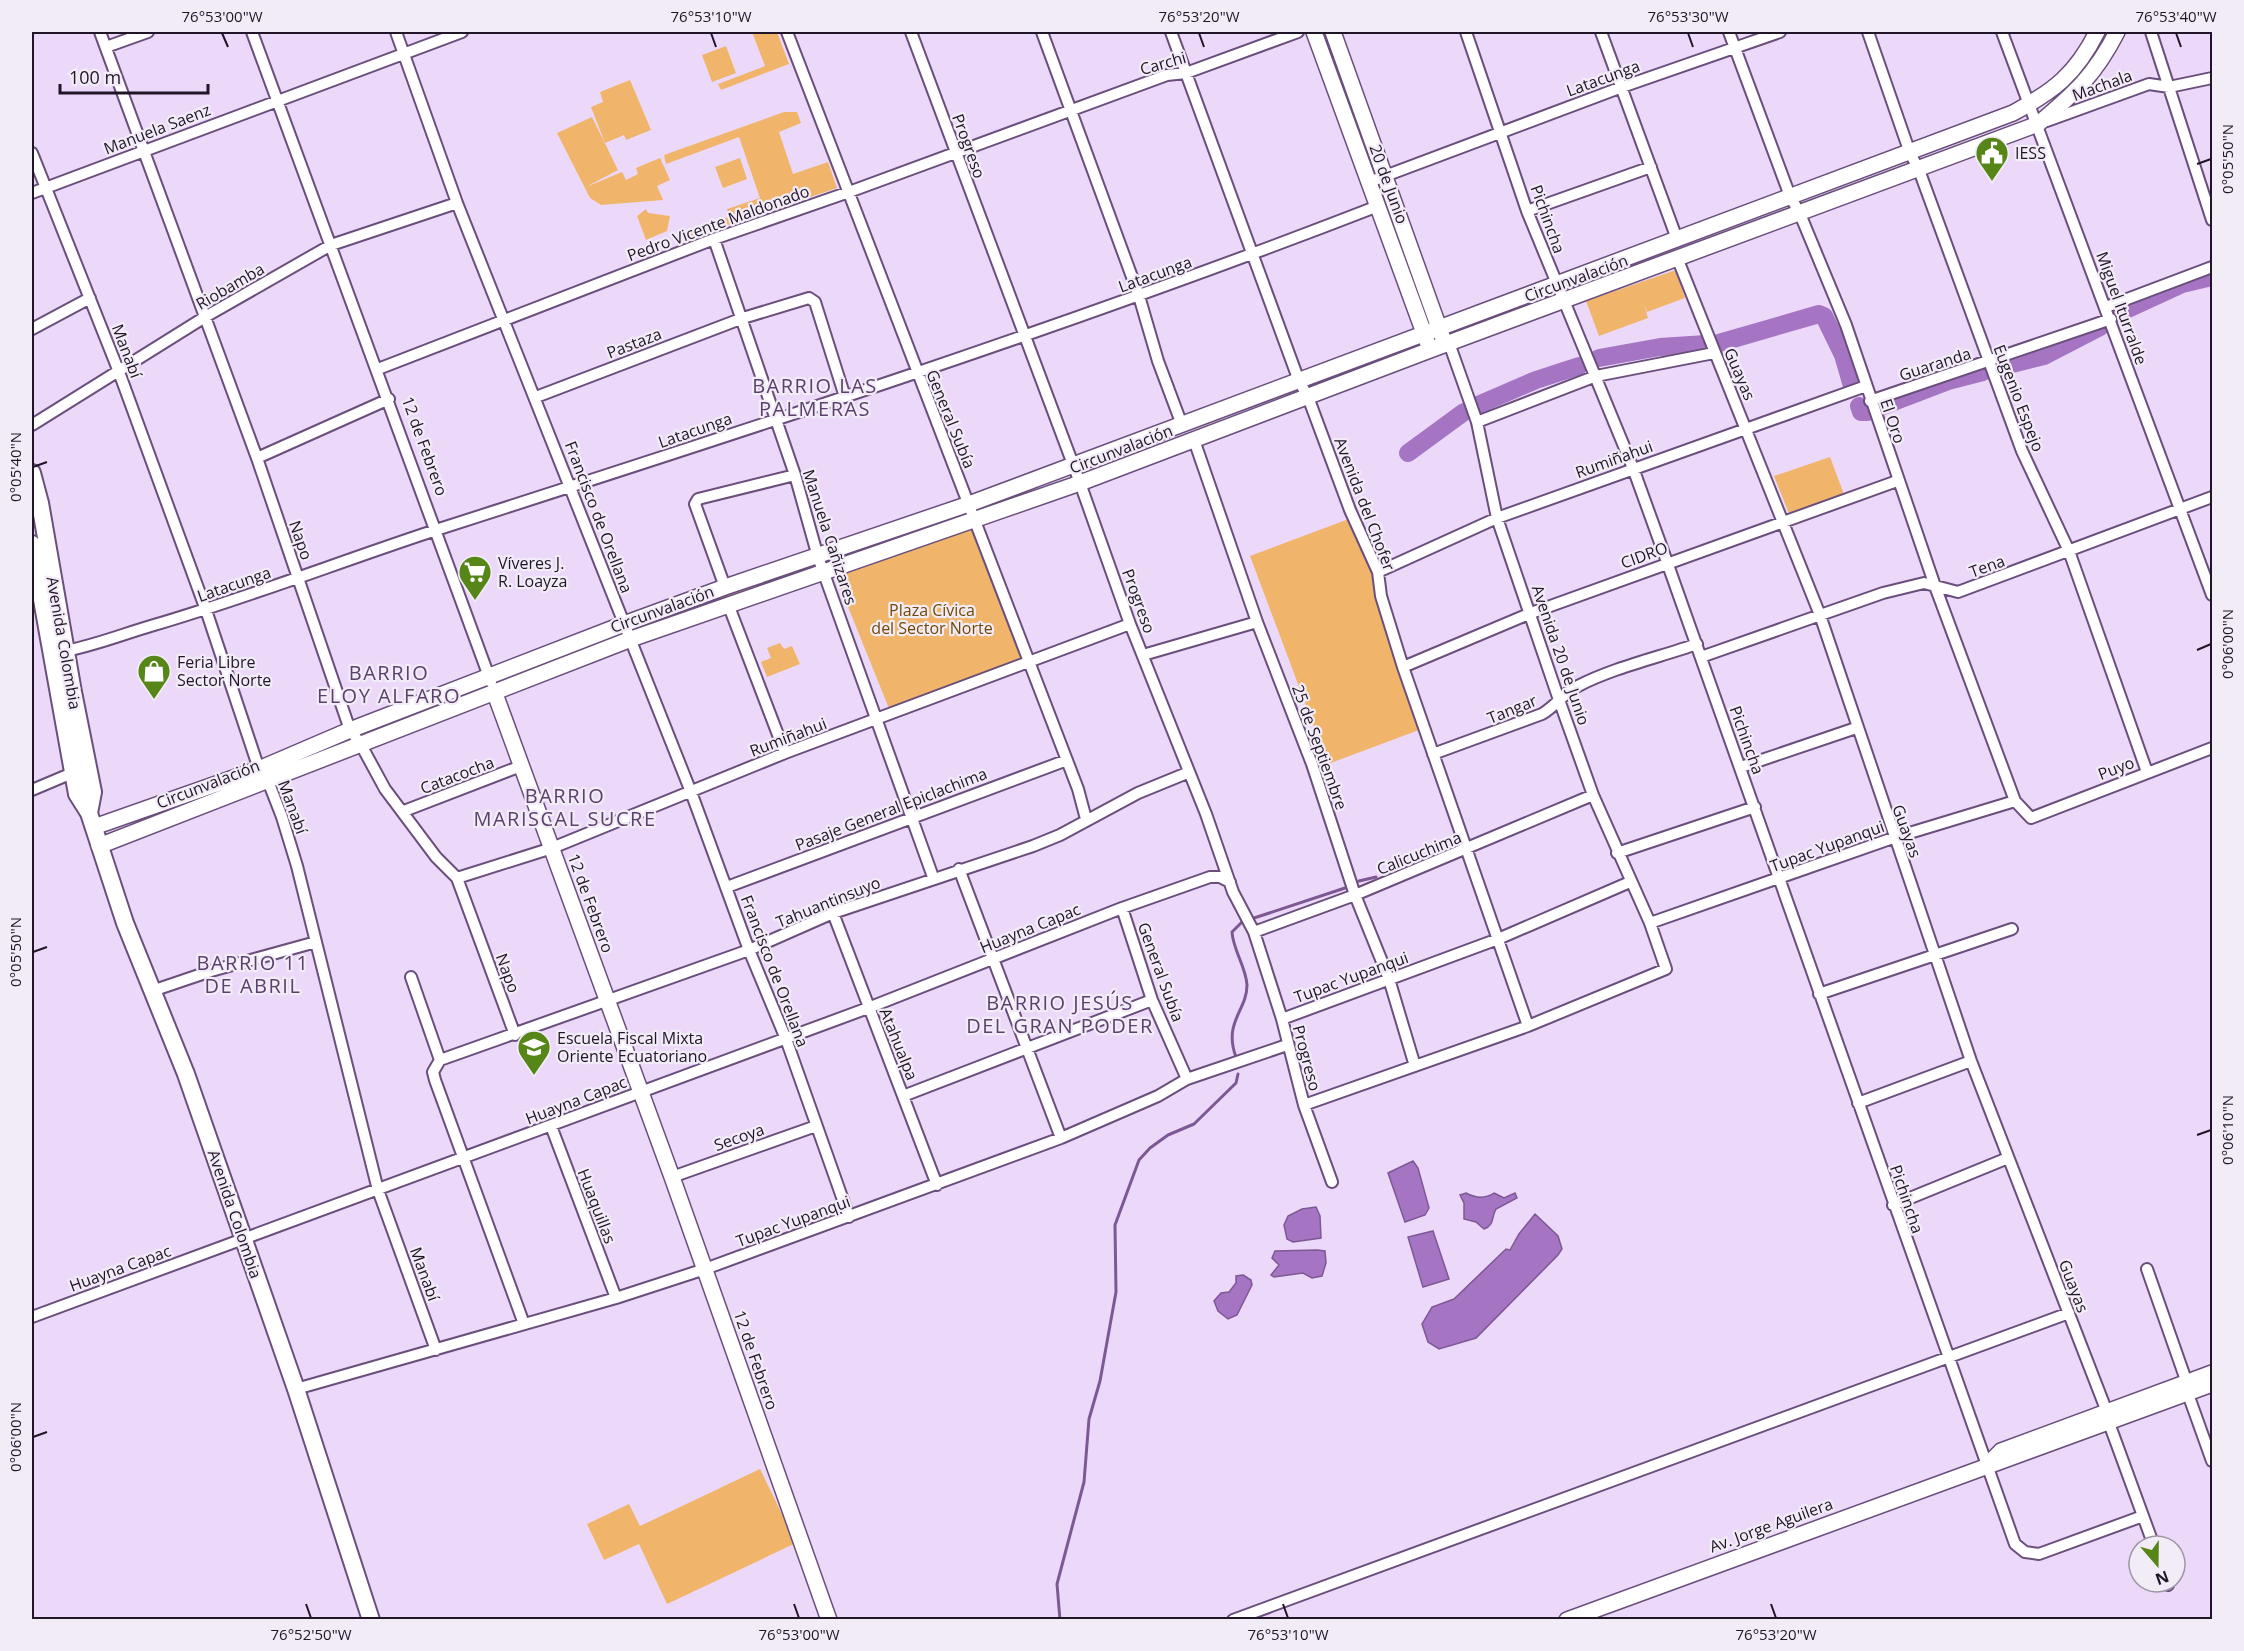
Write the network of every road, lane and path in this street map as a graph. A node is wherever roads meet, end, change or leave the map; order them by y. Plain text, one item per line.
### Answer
1 (100, 32) edge
2 (148, 32) edge
3 (252, 32) edge
4 (396, 32) edge
5 (462, 32) edge
6 (788, 32) edge
7 (912, 32) edge
8 (1042, 32) edge
9 (1171, 32) edge
10 (1298, 32) edge
11 (1314, 32) edge
12 (1333, 32) edge
13 (1466, 32) edge
14 (1601, 32) edge
15 (1730, 32) edge
16 (1780, 32) edge
17 (1868, 32) edge
18 (2002, 32) edge
19 (2097, 32) edge
20 (2117, 32) edge
21 (2151, 32) edge
22 (106, 47) junction
23 (1736, 49) junction
24 (404, 53) junction
25 (1186, 73) junction
26 (2212, 78) edge
27 (1622, 87) junction
28 (2169, 87) junction
29 (278, 101) junction
30 (2029, 105) junction
31 (1070, 110) junction
32 (2038, 124) junction
33 (1501, 131) junction
34 (143, 150) junction
35 (32, 153) edge
36 (1910, 153) junction
37 (955, 154) junction
38 (1652, 167) junction
39 (1919, 170) junction
40 (1386, 175) junction
41 (1369, 182) junction
42 (45, 188) junction
43 (849, 192) junction
44 (32, 193) edge
45 (1790, 196) junction
46 (457, 203) junction
47 (1378, 206) junction
48 (1527, 211) junction
49 (1800, 214) junction
50 (2212, 220) edge
51 (714, 238) junction
52 (1677, 239) junction
53 (331, 245) junction
54 (1253, 254) junction
55 (1677, 260) junction
56 (2212, 267) edge
57 (1557, 284) junction
58 (1139, 296) junction
59 (90, 298) junction
60 (1564, 302) junction
61 (2106, 307) junction
62 (206, 317) junction
63 (743, 318) junction
64 (2111, 319) junction
65 (504, 321) junction
66 (32, 329) edge
67 (1440, 329) junction
68 (1023, 335) junction
69 (1428, 342) junction
70 (1447, 344) junction
71 (1714, 353) junction
72 (1989, 362) junction
73 (378, 369) junction
74 (119, 372) junction
75 (917, 374) junction
76 (1596, 376) junction
77 (1299, 381) junction
78 (1866, 386) junction
79 (536, 397) junction
80 (845, 397) junction
81 (1308, 397) junction
82 (389, 399) junction
83 (1870, 400) junction
84 (776, 419) junction
85 (1477, 422) junction
86 (1182, 424) junction
87 (32, 425) edge
88 (1747, 430) junction
89 (1194, 440) junction
90 (257, 459) junction
91 (1073, 465) junction
92 (1633, 468) junction
93 (32, 473) edge
94 (795, 475) junction
95 (1898, 480) junction
96 (1080, 483) junction
97 (572, 488) junction
98 (2212, 497) edge
99 (969, 504) junction
100 (2181, 509) junction
101 (1497, 518) junction
102 (976, 521) junction
103 (1783, 521) junction
104 (436, 530) junction
105 (32, 544) edge
106 (2068, 552) junction
107 (818, 557) junction
108 (1667, 562) junction
109 (823, 572) junction
110 (1378, 573) junction
111 (298, 578) junction
112 (725, 586) junction
113 (1935, 586) junction
114 (2212, 595) edge
115 (728, 604) junction
116 (206, 610) junction
117 (1532, 613) junction
118 (1820, 615) junction
119 (1257, 622) junction
120 (624, 624) junction
121 (1130, 624) junction
122 (631, 639) junction
123 (1697, 644) junction
124 (58, 652) junction
125 (1143, 655) junction
126 (1701, 657) junction
127 (1029, 662) junction
128 (1403, 667) junction
129 (488, 675) junction
130 (494, 691) junction
131 (1558, 697) junction
132 (877, 719) junction
133 (1856, 728) junction
134 (350, 730) junction
135 (360, 743) junction
136 (2212, 748) edge
137 (785, 753) junction
138 (1433, 754) junction
139 (1067, 760) junction
140 (520, 766) junction
141 (1741, 767) junction
142 (80, 770) junction
143 (2147, 772) junction
144 (1187, 773) junction
145 (263, 775) junction
146 (32, 790) edge
147 (691, 792) junction
148 (1593, 795) junction
149 (2015, 801) junction
150 (1755, 807) junction
151 (404, 812) junction
152 (912, 816) junction
153 (2031, 818) joint
154 (1086, 819) junction
155 (92, 820) junction
156 (1893, 838) junction
157 (99, 846) junction
158 (552, 848) junction
159 (1467, 849) junction
160 (1617, 853) junction
161 (1220, 854) junction
162 (959, 869) junction
163 (933, 877) junction
164 (1210, 877) junction
165 (457, 878) junction
166 (1778, 879) junction
167 (1230, 882) junction
168 (1630, 882) junction
169 (727, 887) junction
170 (1355, 896) junction
171 (1122, 908) junction
172 (833, 914) junction
173 (1650, 923) junction
174 (2012, 929) dead end
175 (1254, 932) junction
176 (1498, 939) junction
177 (316, 942) junction
178 (749, 950) junction
179 (1936, 954) junction
180 (992, 959) junction
181 (411, 977) dead end
182 (1389, 980) junction
183 (152, 992) junction
184 (1819, 994) junction
185 (1152, 1000) junction
186 (607, 1002) junction
187 (868, 1008) junction
188 (1282, 1019) junction
189 (1528, 1026) junction
190 (515, 1035) junction
191 (786, 1039) junction
192 (1287, 1045) junction
193 (1027, 1049) junction
194 (440, 1060) junction
195 (1971, 1061) junction
196 (1415, 1066) junction
197 (1187, 1079) junction
198 (640, 1092) junction
199 (903, 1096) junction
200 (1857, 1103) junction
201 (1305, 1105) junction
202 (551, 1126) junction
203 (816, 1126) junction
204 (1061, 1138) junction
205 (464, 1158) junction
206 (2008, 1158) junction
207 (672, 1176) junction
208 (1332, 1182) dead end
209 (937, 1185) junction
210 (378, 1190) junction
211 (1893, 1205) junction
212 (849, 1217) junction
213 (244, 1237) junction
214 (705, 1269) junction
215 (2147, 1269) dead end
216 (616, 1298) junction
217 (2069, 1313) junction
218 (32, 1317) edge
219 (524, 1324) junction
220 (436, 1350) junction
221 (1947, 1357) junction
222 (2212, 1373) edge
223 (2212, 1384) edge
224 (2187, 1388) junction
225 (296, 1389) junction
226 (2108, 1418) junction
227 (2212, 1461) edge
228 (1987, 1465) junction
229 (2143, 1516) junction
230 (2150, 1534) edge
231 (371, 1620) edge
232 (829, 1620) edge
233 (1233, 1620) edge
234 (1567, 1620) edge

1 - 22 street, Napo
2 - 22 street
3 - 29 street, 12 de Febrero
4 - 24 street, Francisco de Orellana
5 - 24 street, Manuela Saenz
6 - 43 street, General Subía
7 - 37 street, Progreso
8 - 31 street
9 - 25 street, Avenida del Chofer
10 - 25 street, Carchi
11 - 41 main road, 20 de Junio
12 - 40 main road, 20 de Junio
13 - 33 street, Pichincha
14 - 27 street
15 - 23 street, El Oro
16 - 23 street, Latacunga
17 - 36 street, Eugenio Espejo
18 - 30 street, Miguel Iturralde
19 - 30 main road, Circunvalación
20 - 32 main road, Circunvalación
21 - 28 street
22 - 34 street, Napo
23 - 27 street, Latacunga
23 - 45 street, El Oro
24 - 29 street, Manuela Saenz
24 - 46 street, Francisco de Orellana
25 - 31 street, Carchi
25 - 54 street, Avenida del Chofer
26 - 28 street, Machala
27 - 33 street, Latacunga
27 - 38 street
28 - 32 street, Machala
28 - 50 street
29 - 34 street, Manuela Saenz
29 - 53 street, 12 de Febrero
30 - 32 street, Miguel Iturralde
30 - 36 main road, Circunvalación
31 - 37 street, Pedro Vicente Maldonado
31 - 58 street
32 - 39 main road, Circunvalación
32 - 61 street, Miguel Iturralde
33 - 40 street, Latacunga
33 - 48 street, Pichincha
34 - 42 street, Manuela Saenz
34 - 62 street, Napo
35 - 42 street, Manabí
36 - 39 street, Eugenio Espejo
36 - 45 main road, Circunvalación
37 - 43 street, Pedro Vicente Maldonado
37 - 68 street, Progreso
38 - 48 street
38 - 52 street
39 - 49 main road, Circunvalación
39 - 72 street, Eugenio Espejo
40 - 41 street, Latacunga
40 - 67 main road, 20 de Junio
41 - 47 main road, 20 de Junio
42 - 44 street, Manuela Saenz
42 - 59 street, Manabí
43 - 51 street, Pedro Vicente Maldonado
43 - 75 street, General Subía
45 - 49 street, El Oro
45 - 52 main road, Circunvalación
46 - 53 street, Riobamba
46 - 65 street, Francisco de Orellana
47 - 54 street, Latacunga
47 - 69 main road, 20 de Junio
48 - 57 street, Pichincha
49 - 55 main road, Circunvalación
49 - 78 street, El Oro
51 - 63 street, Manuela Cañizares
51 - 65 street, Pedro Vicente Maldonado
52 - 57 main road, Circunvalación
53 - 62 street, Riobamba
53 - 73 street, 12 de Febrero
54 - 58 street, Latacunga
54 - 77 street, Avenida del Chofer
55 - 60 main road, Circunvalación
55 - 71 street, Guayas
56 - 61 street
57 - 60 street, Pichincha
57 - 67 main road, Circunvalación
58 - 68 street, Latacunga
58 - 86 street
59 - 66 street
59 - 74 street, Manabí
60 - 70 main road, Circunvalación
60 - 76 street, Pichincha
61 - 64 street, Miguel Iturralde
62 - 74 street, Riobamba
62 - 90 street, Napo
63 - 79 street, Pastaza
63 - 80 street, Pastaza
63 - 84 street, Manuela Cañizares
64 - 72 street, Guaranda
64 - 100 street, Miguel Iturralde
65 - 73 street, Pedro Vicente Maldonado
65 - 79 street, Francisco de Orellana
67 - 69 main road, Circunvalación
67 - 70 main road, 20 de Junio
68 - 75 street, Latacunga
68 - 91 street, Progreso
69 - 70 main road, Circunvalación
69 - 77 main road, Circunvalación
69 - 81 main road, Circunvalación
70 - 85 street, Avenida 20 de Junio
71 - 76 street
71 - 88 street, Guayas
72 - 83 street, Guaranda
72 - 106 street, Eugenio Espejo
73 - 82 street, 12 de Febrero
74 - 87 street, Riobamba
74 - 116 street, Manabí
75 - 80 street, Latacunga
75 - 99 street, General Subía
76 - 85 street
76 - 92 street, Pichincha
77 - 81 street, Avenida del Chofer
77 - 86 main road, Circunvalación
78 - 83 street, El Oro
78 - 88 street, Rumiñahui
79 - 97 street, Francisco de Orellana
80 - 84 street, Latacunga
81 - 89 main road, Circunvalación
81 - 110 street, Avenida del Chofer
82 - 90 street
82 - 104 street, 12 de Febrero
83 - 95 street, El Oro
84 - 94 street, Manuela Cañizares
84 - 97 street, Latacunga
85 - 101 street, Avenida 20 de Junio
86 - 91 main road, Circunvalación
88 - 92 street, Rumiñahui
88 - 103 street, Guayas
89 - 96 main road, Circunvalación
89 - 119 street, 25 de Septiembre
90 - 111 street, Napo
91 - 96 street, Progreso
91 - 99 main road, Circunvalación
92 - 101 street, Rumiñahui
92 - 108 street, Pichincha
93 - 124 main road, Avenida Colombia
94 - 107 street, Manuela Cañizares
94 - 112 street
95 - 103 street, CIDRO
95 - 113 street, El Oro
96 - 102 main road, Circunvalación
96 - 121 street, Progreso
97 - 104 street, Latacunga
97 - 120 street, Francisco de Orellana
98 - 100 street, Tena
99 - 102 street, General Subía
99 - 107 main road, Circunvalación
100 - 106 street, Tena
100 - 114 street, Miguel Iturralde
101 - 110 street, Rumiñahui
101 - 117 street, Avenida 20 de Junio
102 - 109 main road, Circunvalación
102 - 127 street, General Subía
103 - 108 street, CIDRO
103 - 118 street, Guayas
104 - 111 street, Latacunga
104 - 129 street, 12 de Febrero
105 - 124 main road, Avenida Colombia
106 - 113 street, Tena
106 - 143 street, Eugenio Espejo
107 - 109 street, Manuela Cañizares
107 - 112 main road, Circunvalación
108 - 117 street, CIDRO
108 - 123 street, Pichincha
109 - 115 main road, Circunvalación
109 - 132 street, Manuela Cañizares
110 - 128 street, Avenida del Chofer
111 - 116 street, Latacunga
111 - 134 street, Napo
112 - 120 main road, Circunvalación
113 - 118 street, Tena
113 - 149 street, El Oro
115 - 122 main road, Circunvalación
115 - 137 street
116 - 124 street, Latacunga
116 - 145 street, Manabí
117 - 128 street, CIDRO
117 - 131 street, Avenida 20 de Junio
118 - 126 street, Tena
118 - 133 street, Guayas
119 - 125 street
119 - 170 street, 25 de Septiembre
120 - 122 street, Francisco de Orellana
120 - 129 main road, Circunvalación
121 - 125 street, Progreso
121 - 127 street, Rumiñahui
122 - 130 main road, Circunvalación
122 - 147 street, Francisco de Orellana
123 - 126 street, Pichincha
123 - 131 street, Tangar
124 - 142 main road, Avenida Colombia
125 - 144 street, Progreso
126 - 141 street, Pichincha
127 - 132 street, Rumiñahui
127 - 139 street, General Subía
128 - 138 street, Avenida del Chofer
129 - 130 street, 12 de Febrero
129 - 134 main road, Circunvalación
130 - 135 main road, Circunvalación
130 - 140 main road, 12 de Febrero
131 - 138 street, Tangar
131 - 148 street, Avenida 20 de Junio
132 - 137 street, Rumiñahui
132 - 152 street, Manuela Cañizares
133 - 141 street
133 - 156 street, Guayas
134 - 135 street, Napo
134 - 145 main road, Circunvalación
135 - 145 main road, Circunvalación
135 - 151 street, Napo
136 - 143 street, Puyo
137 - 147 street, Rumiñahui
138 - 159 street, Avenida del Chofer
139 - 152 street, Pasaje General Epiclachima
139 - 154 street, General Subía
140 - 151 street, Catacocha
140 - 158 main road, 12 de Febrero
141 - 150 street, Pichincha
142 - 146 street
142 - 155 main road, Avenida Colombia
143 - 153 street, Puyo
144 - 154 street, Tahuantinsuyo
144 - 161 street, Progreso
145 - 155 main road, Circunvalación
145 - 157 main road, Circunvalación
145 - 177 street, Manabí
147 - 158 street, Rumiñahui
147 - 169 street, Francisco de Orellana
148 - 159 street, Calicuchima
148 - 160 street, Avenida 20 de Junio
149 - 153 street, El Oro
149 - 156 street, Tupac Yupanqui
150 - 160 street
150 - 166 street, Pichincha
151 - 165 street, Napo
152 - 163 street, Manuela Cañizares
152 - 169 street, Pasaje General Epiclachima
154 - 162 street, Tahuantinsuyo
155 - 157 main road, Avenida Colombia
156 - 166 street, Tupac Yupanqui
156 - 179 street, Guayas
157 - 183 main road, Avenida Colombia
158 - 165 street, Rumiñahui
158 - 186 main road, 12 de Febrero
159 - 170 street, Calicuchima
159 - 176 street, Avenida del Chofer
160 - 168 street, Avenida 20 de Junio
161 - 164 street
161 - 167 street, Progreso
162 - 163 street, Tahuantinsuyo
162 - 180 street
163 - 172 street, Tahuantinsuyo
164 - 167 street
164 - 171 street, Huayna Capac
165 - 190 street, Napo
166 - 173 street, Tupac Yupanqui
166 - 184 street, Pichincha
167 - 175 street, Progreso
168 - 173 street, Avenida 20 de Junio
168 - 176 street, Tupac Yupanqui
169 - 178 street, Francisco de Orellana
170 - 175 street, Calicuchima
170 - 182 street, 25 de Septiembre
171 - 180 street, Huayna Capac
171 - 185 street, General Subía
172 - 178 street, Tahuantinsuyo
172 - 187 street, Atahualpa
173 - 189 street, Avenida 20 de Junio
174 - 179 street
175 - 188 street, Progreso
176 - 182 street, Tupac Yupanqui
176 - 189 street, Avenida del Chofer
177 - 183 street
177 - 210 street, Manabí
178 - 186 street, Tahuantinsuyo
178 - 191 street, Francisco de Orellana
179 - 184 street
179 - 195 street, Guayas
180 - 187 street, Huayna Capac
180 - 193 street
181 - 194 street
182 - 188 street, Tupac Yupanqui
182 - 196 street, 25 de Septiembre
183 - 213 main road, Avenida Colombia
184 - 200 street, Pichincha
185 - 193 street
185 - 197 street, General Subía
186 - 190 street, Tahuantinsuyo
186 - 198 main road, 12 de Febrero
187 - 191 street, Huayna Capac
187 - 199 street, Atahualpa
188 - 192 street, Progreso
189 - 196 street
190 - 194 street, Tahuantinsuyo
191 - 198 street, Huayna Capac
191 - 203 street, Francisco de Orellana
192 - 197 street, Tupac Yupanqui
192 - 201 street, Progreso
193 - 199 street
193 - 204 street
194 - 205 street
195 - 200 street
195 - 206 street, Guayas
196 - 201 street
197 - 204 street, Tupac Yupanqui
198 - 202 street, Huayna Capac
198 - 207 main road, 12 de Febrero
199 - 209 street, Atahualpa
200 - 211 street, Pichincha
201 - 208 street, Progreso
202 - 205 street, Huayna Capac
202 - 216 street, Huaquillas
203 - 207 street, Secoya
203 - 212 street, Francisco de Orellana
204 - 209 street, Tupac Yupanqui
205 - 210 street, Huayna Capac
205 - 219 street
206 - 211 street
206 - 217 street, Guayas
207 - 214 main road, 12 de Febrero
209 - 212 street, Tupac Yupanqui
210 - 213 street, Huayna Capac
210 - 220 street, Manabí
211 - 221 street, Pichincha
212 - 214 street, Tupac Yupanqui
213 - 218 street, Huayna Capac
213 - 225 main road, Avenida Colombia
214 - 216 street, Tupac Yupanqui
214 - 232 main road, 12 de Febrero
215 - 224 street
216 - 219 street, Tupac Yupanqui
217 - 221 street
217 - 226 street, Guayas
219 - 220 street, Tupac Yupanqui
220 - 225 street, Tupac Yupanqui
221 - 228 street, Pichincha
221 - 233 street
222 - 224 main road, Av. Jorge Aguilera
223 - 224 main road, Av. Jorge Aguilera
224 - 226 main road, Av. Jorge Aguilera
224 - 227 street
225 - 231 main road, Avenida Colombia
226 - 228 main road, Av. Jorge Aguilera
226 - 229 street, Guayas
228 - 229 street, Pichincha
228 - 234 main road, Av. Jorge Aguilera
229 - 230 street, Guayas

